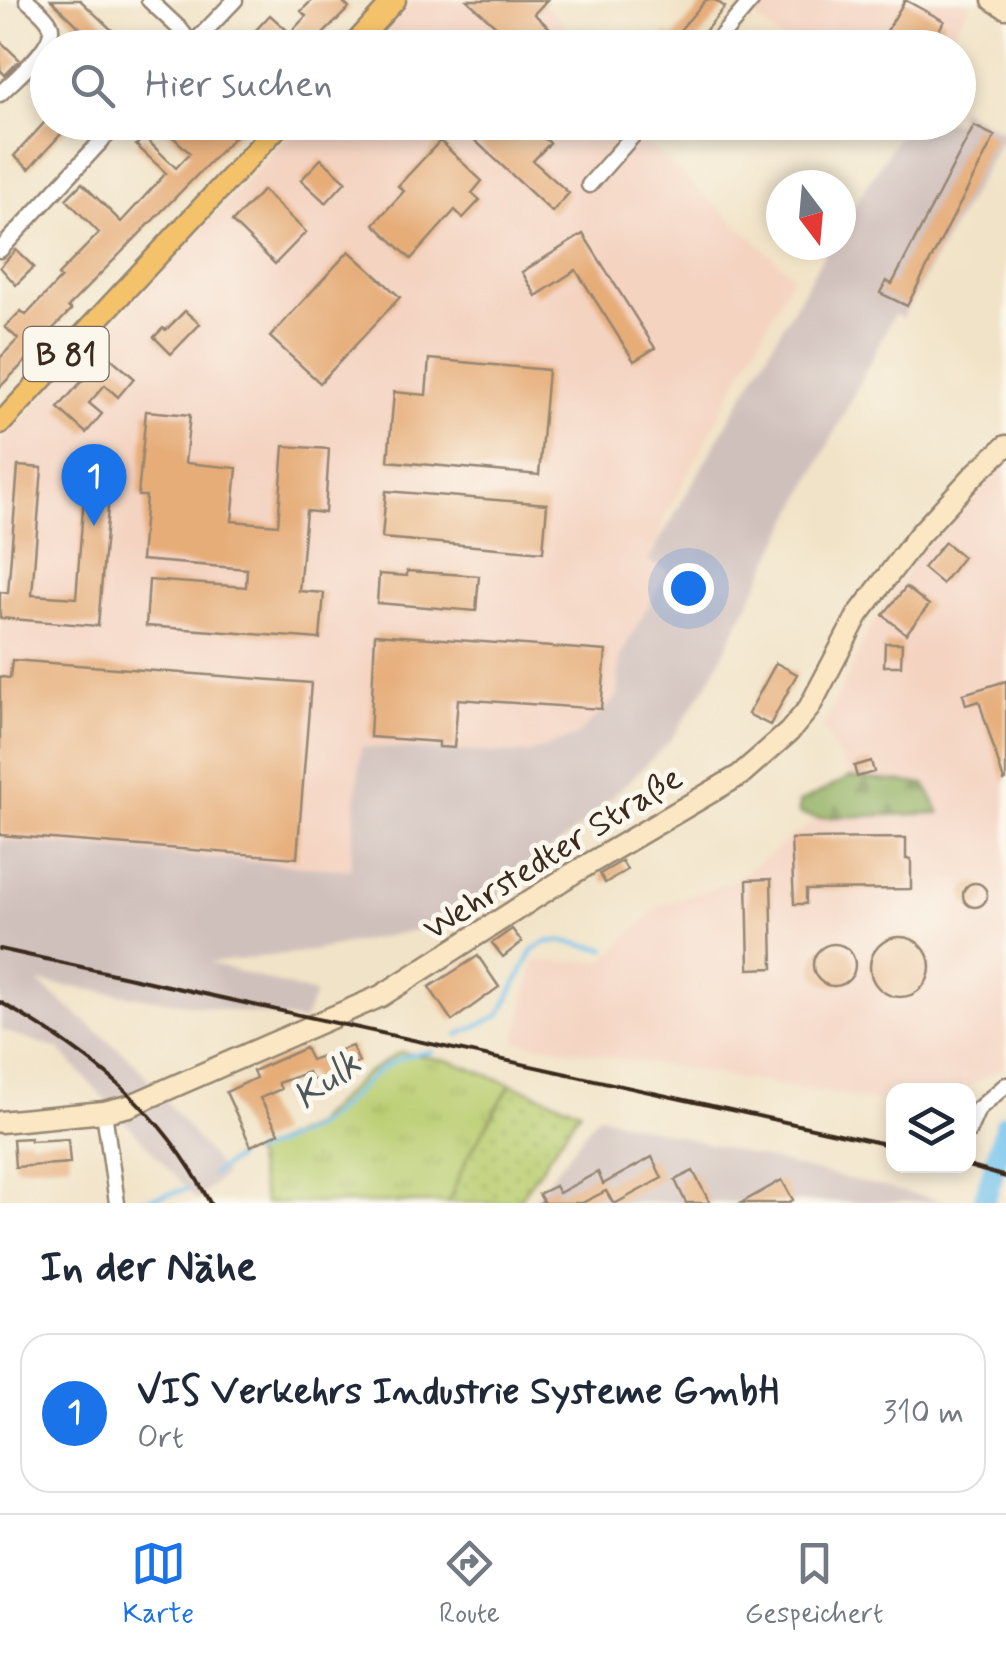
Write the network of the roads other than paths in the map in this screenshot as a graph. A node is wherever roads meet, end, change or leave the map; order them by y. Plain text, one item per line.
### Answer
1 (27, 0) edge
2 (150, 0) edge
3 (235, 0) edge
4 (395, 0) edge
5 (752, 0) edge
6 (992, 0) edge
7 (1006, 8) edge
8 (51, 30) edge
9 (181, 30) edge
10 (206, 30) edge
11 (368, 30) edge
12 (726, 30) edge
13 (30, 63) edge
14 (0, 94) edge
15 (102, 140) edge
16 (265, 140) edge
17 (628, 140) edge
18 (589, 185) dead end
19 (0, 250) edge
20 (0, 424) edge
21 (1006, 446) edge
22 (1006, 1085) edge
23 (104, 1112) junction
24 (976, 1114) edge
25 (0, 1122) edge
26 (117, 1203) edge

1 - 8 street
2 - 9 street
3 - 10 street
4 - 11 main road
5 - 12 street
6 - 7 street
13 - 14 street
15 - 19 street
16 - 20 main road, B 81
17 - 18 street
21 - 23 street, Wehrstedter Straße
22 - 24 street
23 - 25 street, Wehrstedter Straße
23 - 26 street

